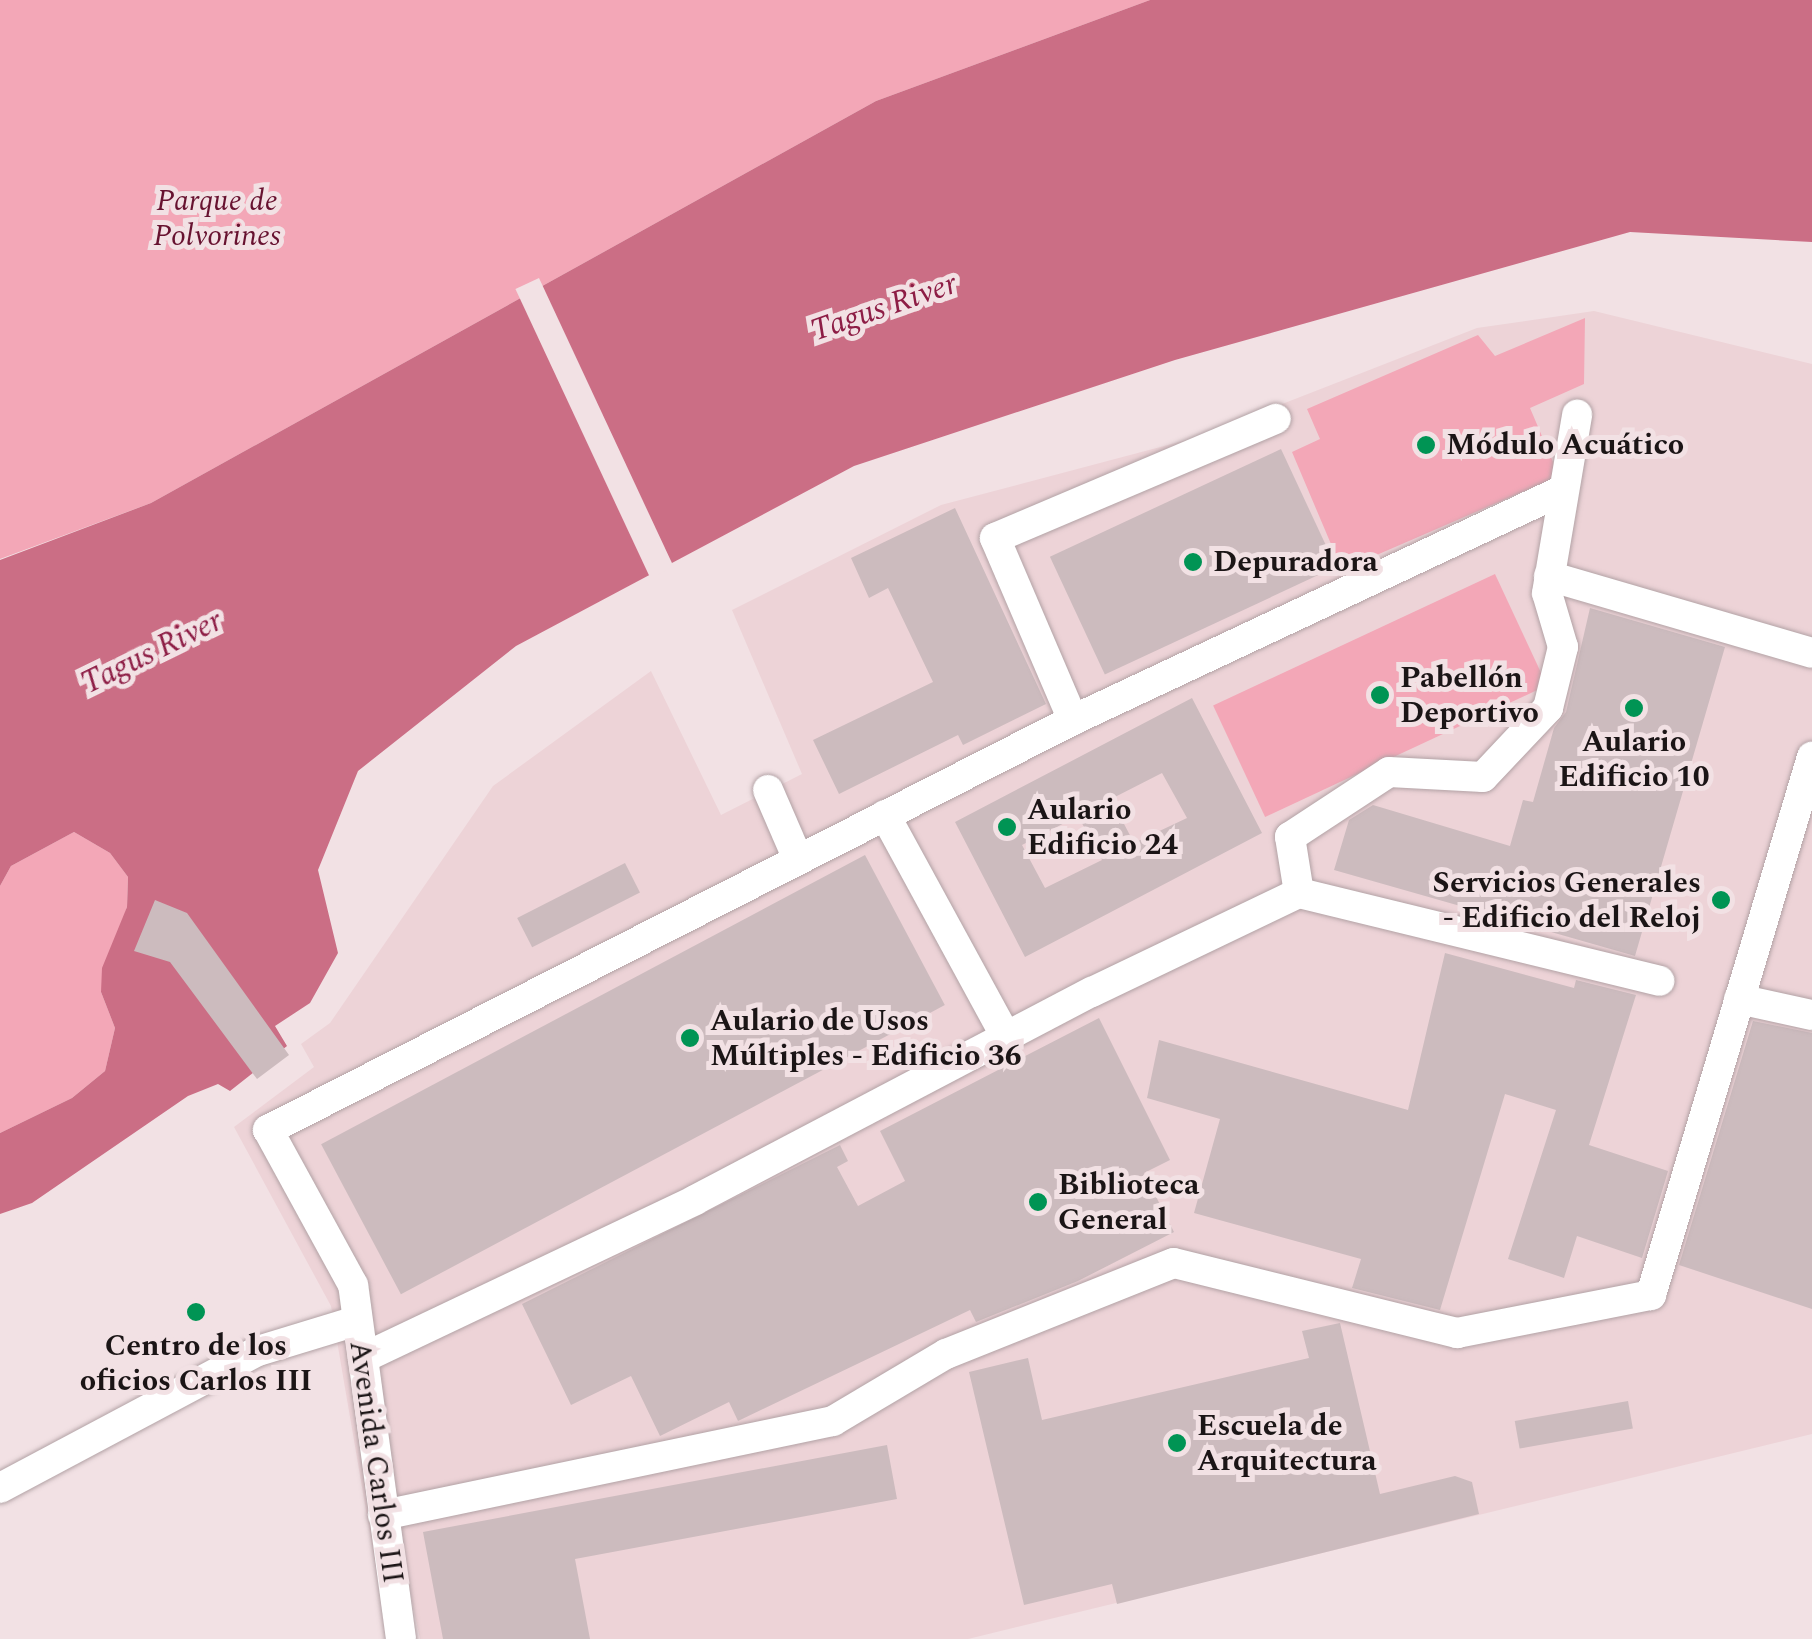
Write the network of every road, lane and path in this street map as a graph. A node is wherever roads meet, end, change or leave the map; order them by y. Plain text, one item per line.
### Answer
1 (1577, 415) dead end
2 (1276, 420) dead end
3 (1560, 491) junction
4 (1549, 576) junction
5 (1812, 654) edge
6 (1073, 720) junction
7 (1812, 757) edge
8 (768, 790) dead end
9 (884, 814) junction
10 (797, 856) junction
11 (1299, 893) junction
12 (1659, 980) dead end
13 (1739, 1000) junction
14 (1812, 1015) edge
15 (1006, 1037) junction
16 (356, 1321) junction
17 (363, 1358) junction
18 (0, 1488) edge
19 (382, 1515) junction
20 (401, 1639) edge

1 - 3 street
2 - 6 street
3 - 4 street
3 - 6 street
4 - 5 street
4 - 11 street
6 - 9 street
7 - 13 street
8 - 10 street
9 - 10 street
9 - 15 street
10 - 16 street, Avenida Carlos III
11 - 12 street
11 - 15 street
13 - 14 street
13 - 19 street
15 - 17 street
16 - 17 street, Avenida Carlos III
16 - 18 street
17 - 19 street, Avenida Carlos III
19 - 20 street, Avenida Carlos III

